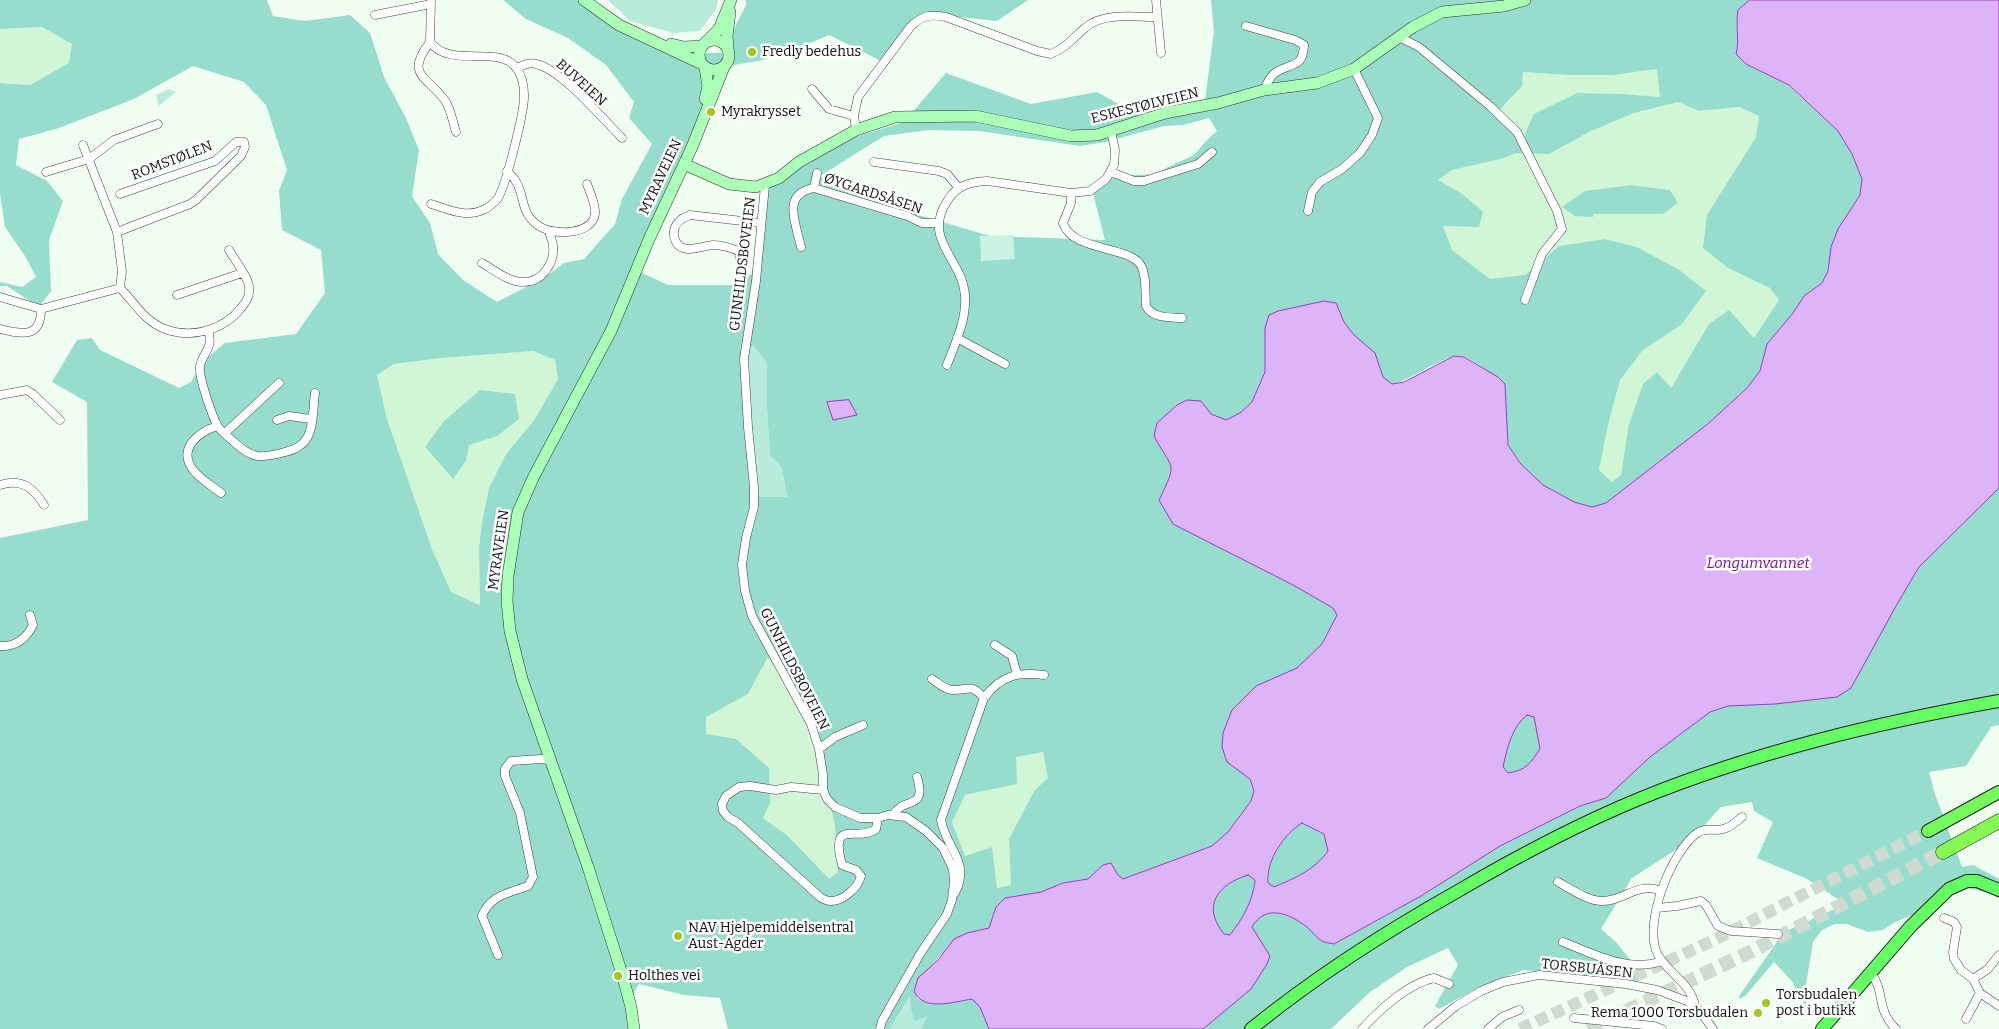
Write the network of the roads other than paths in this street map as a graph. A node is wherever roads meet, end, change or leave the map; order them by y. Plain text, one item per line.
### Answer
1 (584, 0) edge
2 (731, 0) edge
3 (1156, 0) edge
4 (1525, 0) edge
5 (431, 2) edge
6 (375, 15) dead end
7 (1157, 17) junction
8 (1246, 26) dead end
9 (1399, 37) junction
10 (645, 38) junction
11 (430, 42) junction
12 (703, 44) junction
13 (728, 50) junction
14 (1161, 53) dead end
15 (703, 66) junction
16 (724, 67) junction
17 (517, 68) junction
18 (1354, 69) junction
19 (812, 89) dead end
20 (1264, 90) junction
21 (854, 116) junction
22 (158, 124) dead end
23 (700, 128) junction
24 (856, 130) junction
25 (1111, 130) junction
26 (456, 132) dead end
27 (622, 138) dead end
28 (83, 145) dead end
29 (1212, 152) dead end
30 (89, 159) junction
31 (874, 162) dead end
32 (684, 164) junction
33 (507, 171) junction
34 (46, 172) dead end
35 (1111, 172) junction
36 (817, 174) dead end
37 (587, 184) dead end
38 (765, 185) junction
39 (958, 187) junction
40 (814, 188) junction
41 (1071, 193) junction
42 (120, 194) dead end
43 (431, 204) dead end
44 (1308, 211) dead end
45 (760, 223) junction
46 (938, 223) junction
47 (549, 231) junction
48 (117, 232) junction
49 (801, 247) dead end
50 (229, 250) dead end
51 (740, 262) dead end
52 (482, 263) dead end
53 (242, 272) junction
54 (120, 288) junction
55 (177, 295) dead end
56 (0, 297) edge
57 (1526, 300) dead end
58 (41, 309) junction
59 (1182, 318) dead end
60 (0, 329) edge
61 (208, 331) junction
62 (957, 338) junction
63 (1005, 364) dead end
64 (947, 365) dead end
65 (279, 383) dead end
66 (315, 393) dead end
67 (0, 395) edge
68 (311, 419) junction
69 (60, 420) dead end
70 (277, 420) dead end
71 (218, 426) junction
72 (225, 434) junction
73 (0, 485) edge
74 (222, 493) dead end
75 (44, 505) dead end
76 (30, 615) dead end
77 (995, 645) dead end
78 (0, 646) edge
79 (1017, 674) junction
80 (1044, 675) dead end
81 (932, 679) dead end
82 (984, 698) junction
83 (1999, 701) edge
84 (1999, 707) edge
85 (863, 725) dead end
86 (819, 749) junction
87 (549, 760) junction
88 (917, 777) dead end
89 (823, 790) junction
90 (1999, 792) edge
91 (893, 816) junction
92 (1742, 817) dead end
93 (878, 818) junction
94 (1999, 820) edge
95 (1928, 831) tunnel mouth
96 (1943, 852) tunnel mouth
97 (1558, 882) dead end
98 (1999, 890) edge
99 (1661, 891) junction
100 (952, 900) junction
101 (1657, 908) junction
102 (1944, 918) dead end
103 (1778, 934) dead end
104 (1563, 942) dead end
105 (498, 955) dead end
106 (1999, 955) edge
107 (1662, 961) junction
108 (1871, 973) junction
109 (1972, 979) junction
110 (1449, 984) dead end
111 (1980, 993) junction
112 (1999, 1006) edge
113 (1695, 1007) junction
114 (1518, 1010) dead end
115 (1574, 1018) dead end
116 (1966, 1019) dead end
117 (1436, 1022) junction
118 (634, 1029) edge
119 (880, 1029) edge
120 (1250, 1029) edge
121 (1259, 1029) edge
122 (1362, 1029) edge
123 (1428, 1029) edge
124 (1443, 1029) edge
125 (1488, 1029) edge
126 (1662, 1029) edge
127 (1713, 1029) edge
128 (1822, 1029) edge
129 (1896, 1029) edge

1 - 10 main road
2 - 12 main road
2 - 13 main road
3 - 7 street
4 - 9 main road, ESKESTØLVEIEN
5 - 6 street
5 - 11 street
7 - 14 street
7 - 21 street
8 - 20 street
9 - 18 main road, ESKESTØLVEIEN
9 - 57 street
10 - 12 main road
10 - 15 main road
11 - 17 street
11 - 26 street
12 - 13 main road
12 - 15 main road
13 - 16 main road
15 - 16 main road
15 - 23 main road, MYRAVEIEN
16 - 23 main road, MYRAVEIEN
17 - 27 street, BUVEIEN
17 - 33 street
18 - 20 main road, ESKESTØLVEIEN
18 - 44 street
19 - 21 street
20 - 25 main road, ESKESTØLVEIEN
21 - 24 street
22 - 30 street
23 - 32 main road, MYRAVEIEN
24 - 25 main road, ESKESTØLVEIEN
24 - 38 main road, ESKESTØLVEIEN
25 - 35 street
28 - 30 street
29 - 35 street
30 - 34 street
30 - 48 street
31 - 39 street
32 - 38 main road, ESKESTØLVEIEN
32 - 87 main road, MYRAVEIEN
33 - 43 street
33 - 47 street
35 - 41 street
36 - 40 street
37 - 47 street
38 - 45 street, GUNHILDSBOVEIEN
39 - 41 street
39 - 46 street, ØYGARDSÅSEN
40 - 46 street, ØYGARDSÅSEN
40 - 49 street, ØYGARDSÅSEN
41 - 59 street
42 - 48 street, ROMSTØLEN
45 - 51 street
45 - 86 street, GUNHILDSBOVEIEN
46 - 62 street, ØYGARDSÅSEN
47 - 52 street
48 - 54 street
50 - 53 street
53 - 55 street
53 - 61 street
54 - 58 street
54 - 61 street
56 - 58 street
58 - 60 street
61 - 71 street
62 - 63 street
62 - 64 street, ØYGARDSÅSEN
65 - 72 street
66 - 68 street
67 - 69 street
68 - 70 street
68 - 72 street
71 - 72 street
71 - 74 street
73 - 75 street
76 - 78 street
77 - 79 street
79 - 80 street
79 - 82 street
81 - 82 street
82 - 100 street
83 - 120 main road
84 - 121 main road
85 - 86 street
86 - 89 street, GUNHILDSBOVEIEN
87 - 105 street
87 - 118 main road, MYRAVEIEN
88 - 91 street
89 - 93 street
89 - 93 street
90 - 95 highway
91 - 93 street
91 - 100 street
92 - 99 street
94 - 96 highway
97 - 99 street
98 - 108 main road
99 - 101 street
100 - 119 street
101 - 103 street
101 - 107 street
102 - 109 street
104 - 107 street
106 - 109 street
107 - 113 street
108 - 128 main road
108 - 129 street
109 - 111 street
110 - 122 street
111 - 112 street
111 - 116 street
113 - 117 street, TORSBUÅSEN
113 - 127 street, TORSBUÅSEN
114 - 125 street
115 - 126 street
117 - 123 street, TORSBUÅSEN
117 - 124 street

